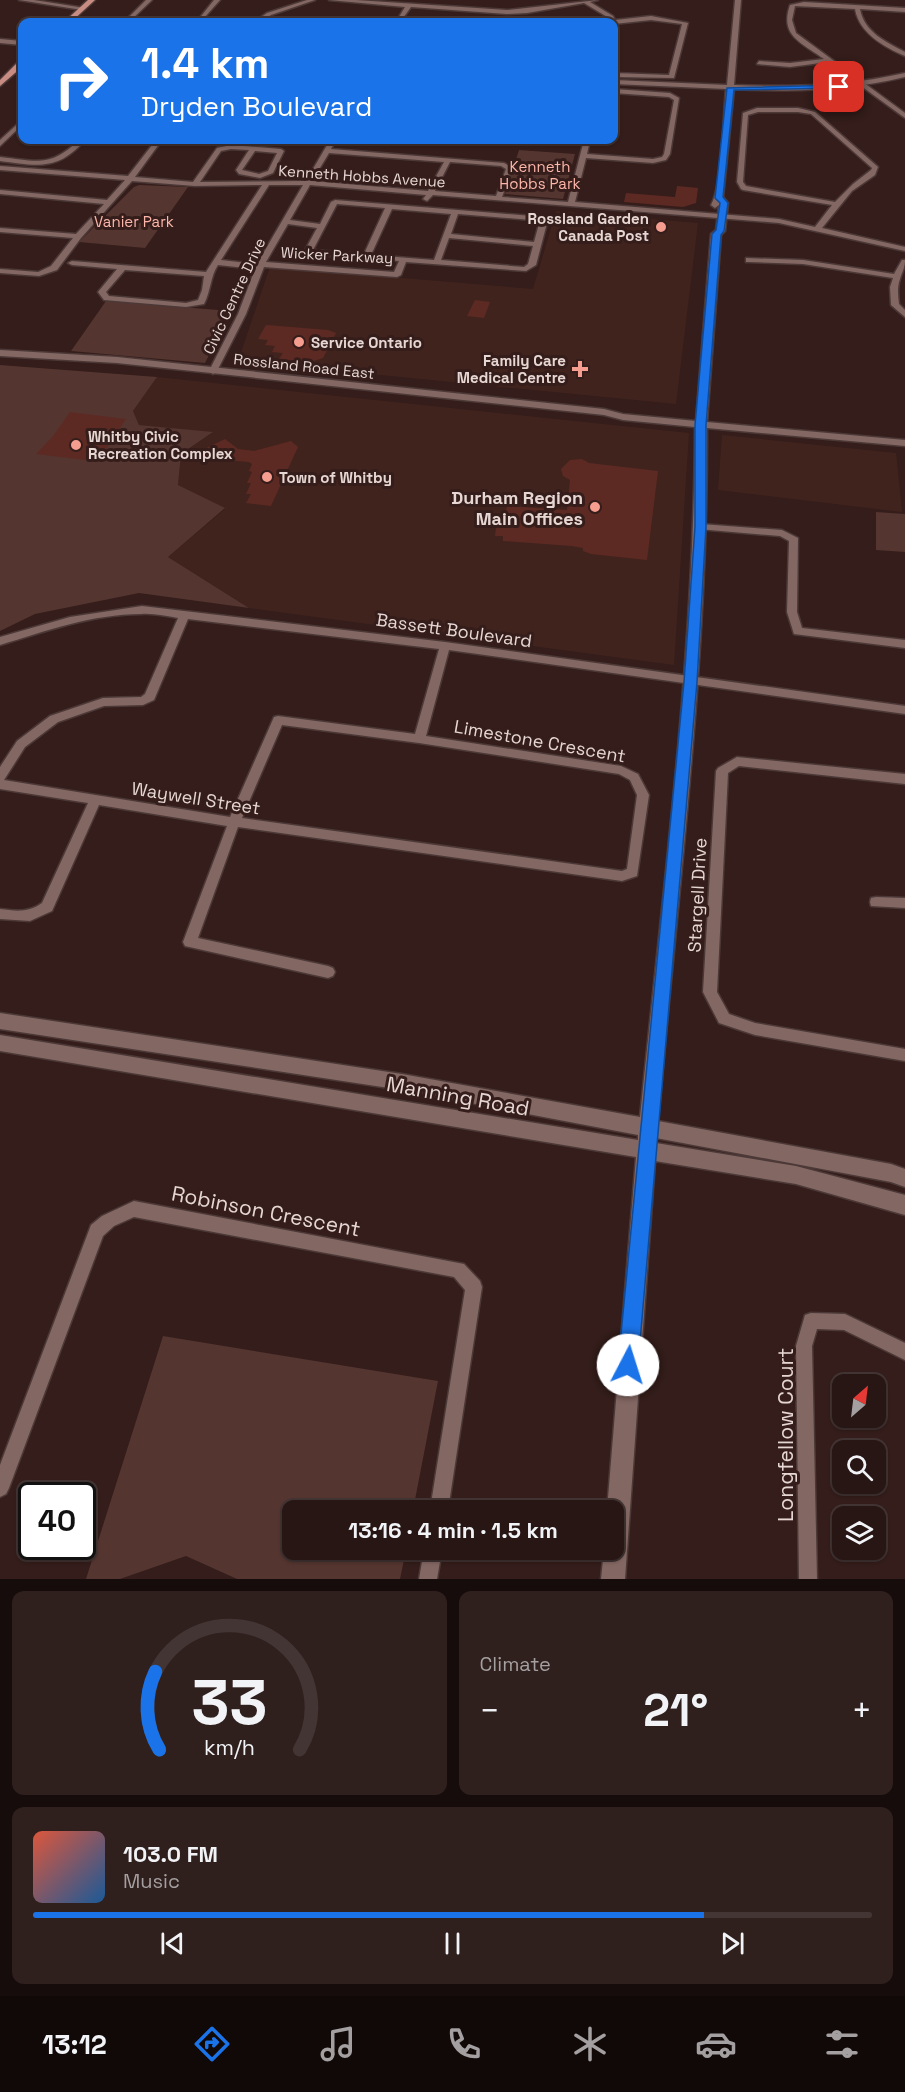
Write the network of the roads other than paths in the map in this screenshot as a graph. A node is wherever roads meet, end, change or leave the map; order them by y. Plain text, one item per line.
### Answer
1 (22, 0) edge
2 (92, 0) edge
3 (149, 0) edge
4 (217, 0) edge
5 (312, 0) edge
6 (332, 0) edge
7 (594, 0) edge
8 (738, 0) edge
9 (586, 2) edge
10 (408, 7) junction
11 (857, 7) junction
12 (82, 8) junction
13 (905, 10) edge
14 (71, 18) edge
15 (130, 18) edge
16 (201, 18) edge
17 (263, 18) edge
18 (401, 18) edge
19 (611, 18) edge
20 (618, 21) edge
21 (0, 40) edge
22 (18, 42) edge
23 (905, 54) edge
24 (827, 60) junction
25 (759, 63) dead end
26 (18, 67) edge
27 (618, 75) edge
28 (905, 75) edge
29 (618, 82) edge
30 (0, 84) edge
31 (862, 85) junction
32 (730, 88) junction
33 (618, 91) edge
34 (905, 104) edge
35 (893, 107) junction
36 (905, 116) edge
37 (18, 126) edge
38 (0, 144) edge
39 (78, 144) edge
40 (156, 144) edge
41 (330, 144) edge
42 (586, 144) edge
43 (253, 149) junction
44 (326, 151) junction
45 (584, 156) junction
46 (0, 159) edge
47 (448, 160) junction
48 (0, 168) edge
49 (130, 179) junction
50 (306, 183) junction
51 (195, 184) junction
52 (266, 184) junction
53 (0, 192) edge
54 (430, 194) junction
55 (498, 199) junction
56 (110, 202) junction
57 (836, 204) junction
58 (571, 205) junction
59 (390, 206) junction
60 (421, 208) junction
61 (455, 211) junction
62 (718, 216) junction
63 (285, 222) junction
64 (321, 226) junction
65 (818, 228) junction
66 (0, 230) edge
67 (78, 236) junction
68 (447, 236) junction
69 (537, 244) junction
70 (905, 249) edge
71 (368, 256) junction
72 (403, 260) junction
73 (750, 260) dead end
74 (216, 262) junction
75 (437, 262) junction
76 (905, 262) edge
77 (72, 263) dead end
78 (260, 265) junction
79 (122, 268) junction
80 (0, 271) edge
81 (207, 274) junction
82 (895, 276) junction
83 (905, 315) edge
84 (0, 353) edge
85 (213, 371) junction
86 (701, 421) junction
87 (905, 443) edge
88 (701, 527) junction
89 (185, 614) junction
90 (0, 642) edge
91 (905, 644) edge
92 (445, 646) junction
93 (690, 682) junction
94 (905, 710) edge
95 (419, 738) junction
96 (0, 777) edge
97 (905, 779) edge
98 (0, 784) edge
99 (95, 801) junction
100 (234, 822) junction
101 (387, 844) joint
102 (876, 902) dead end
103 (905, 903) edge
104 (0, 914) edge
105 (328, 972) dead end
106 (0, 1021) edge
107 (0, 1043) edge
108 (905, 1055) edge
109 (648, 1128) junction
110 (646, 1151) junction
111 (905, 1178) edge
112 (905, 1205) edge
113 (905, 1353) edge
114 (0, 1488) edge
115 (441, 1500) edge
116 (431, 1560) edge
117 (428, 1579) edge
118 (613, 1579) edge
119 (808, 1579) edge

1 - 12 street
2 - 12 main road
3 - 15 street
4 - 16 street
5 - 17 street
6 - 10 street
7 - 9 street
8 - 32 street
9 - 10 street
9 - 19 street
10 - 18 street
11 - 13 street
11 - 23 street
11 - 24 street
12 - 14 main road
20 - 27 street
21 - 22 street
24 - 25 street
24 - 31 street
26 - 30 main road
28 - 31 street
29 - 32 street
31 - 32 street
31 - 35 street
32 - 62 street
33 - 45 street
34 - 35 street
35 - 36 street
37 - 38 street
39 - 46 street
40 - 49 street
41 - 44 street, Civic Centre Drive
42 - 45 street
43 - 43 street
43 - 51 street
44 - 47 street
44 - 50 street, Civic Centre Drive
45 - 58 street
47 - 54 street
47 - 55 street
48 - 49 street, Kenneth Hobbs Avenue
49 - 51 street, Kenneth Hobbs Avenue
49 - 56 street
50 - 52 street, Kenneth Hobbs Avenue
50 - 54 street, Kenneth Hobbs Avenue
50 - 63 street, Civic Centre Drive
51 - 52 street, Kenneth Hobbs Avenue
52 - 74 street
53 - 56 street
54 - 55 street, Kenneth Hobbs Avenue
54 - 60 street
55 - 58 street, Kenneth Hobbs Avenue
56 - 67 street
57 - 57 street
57 - 65 street
58 - 62 street, Kenneth Hobbs Avenue
59 - 60 street, Wicker Parkway
59 - 64 street, Wicker Parkway
59 - 71 street
60 - 61 street, Wicker Parkway
61 - 68 street
61 - 69 street, Wicker Parkway
62 - 65 street
62 - 86 street
63 - 64 street, Wicker Parkway
63 - 78 street, Civic Centre Drive
64 - 71 street, Wicker Parkway
65 - 70 street
66 - 67 street
67 - 80 street
68 - 69 street
68 - 75 street
69 - 75 street, Wicker Parkway
71 - 72 street, Wicker Parkway
72 - 75 street, Wicker Parkway
72 - 78 street, Wicker Parkway
73 - 82 street
74 - 78 street
74 - 81 street
76 - 82 street
77 - 79 street
78 - 85 street, Civic Centre Drive
79 - 81 street
79 - 81 street
82 - 83 street
84 - 85 street, Rossland Road East
85 - 86 street, Rossland Road East
86 - 87 street, Rossland Road East
86 - 88 street
88 - 91 street
88 - 93 street
89 - 90 street, Bassett Boulevard
89 - 92 street, Bassett Boulevard
89 - 96 street
92 - 93 street, Bassett Boulevard
92 - 95 street
93 - 94 street, Bassett Boulevard
93 - 109 street
95 - 100 street, Limestone Crescent
95 - 101 street, Limestone Crescent
97 - 108 street, Stargell Drive
98 - 99 street, Waywell Street
99 - 100 street, Waywell Street
99 - 104 street
100 - 101 street, Waywell Street
100 - 105 street
102 - 103 street
106 - 109 street, Manning Road
107 - 110 street, Manning Road
109 - 110 street
109 - 111 street, Manning Road
110 - 112 street, Manning Road
110 - 118 street
113 - 119 street, Longfellow Court
114 - 115 street, Robinson Crescent
116 - 117 street

